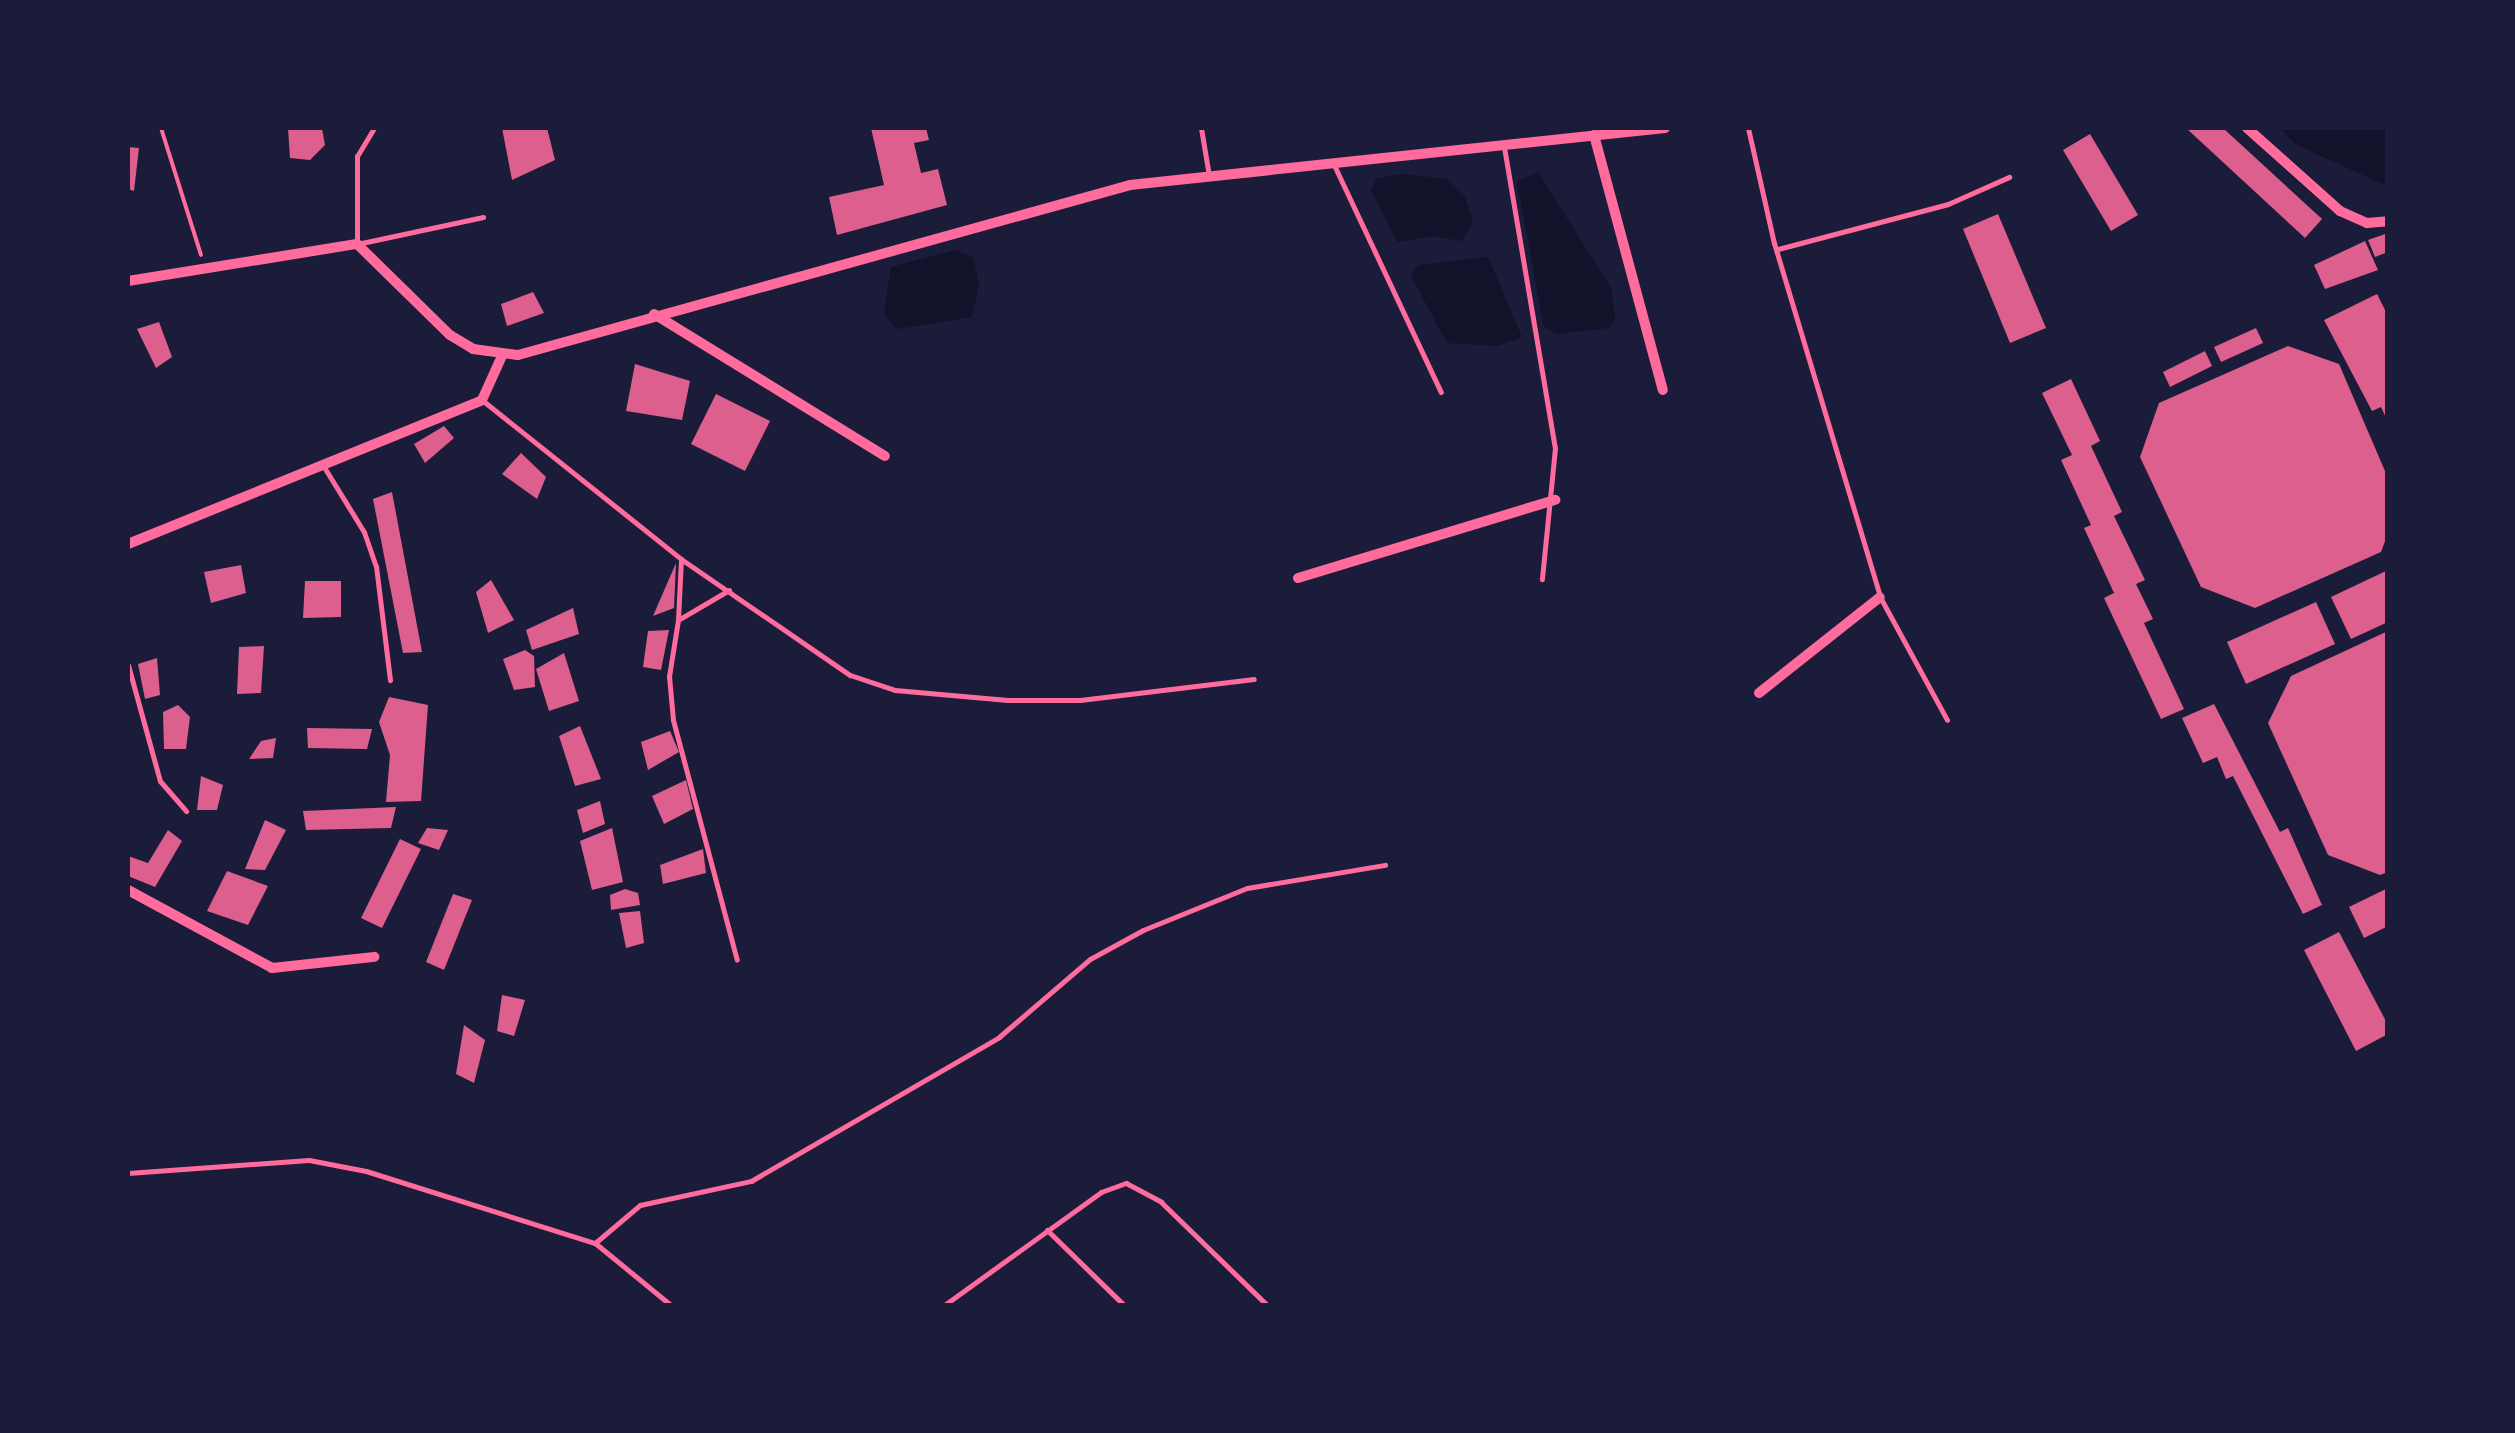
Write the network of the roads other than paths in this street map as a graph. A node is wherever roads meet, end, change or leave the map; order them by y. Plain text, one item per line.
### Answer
1 (374, 128) edge
2 (1201, 128) edge
3 (1665, 128) edge
4 (1748, 128) edge
5 (2248, 128) edge
6 (1594, 135) junction
7 (1504, 148) junction
8 (1334, 164) junction
9 (1210, 176) junction
10 (2010, 177) dead end
11 (483, 217) dead end
12 (2383, 222) edge
13 (357, 244) junction
14 (1778, 249) junction
15 (128, 280) edge
16 (654, 314) junction
17 (502, 356) junction
18 (1663, 390) dead end
19 (1441, 392) dead end
20 (482, 400) junction
21 (885, 456) dead end
22 (322, 465) junction
23 (1555, 500) junction
24 (128, 544) edge
25 (680, 559) junction
26 (1298, 578) dead end
27 (1542, 578) dead end
28 (729, 590) junction
29 (1880, 597) junction
30 (678, 620) junction
31 (128, 665) edge
32 (1254, 679) dead end
33 (390, 680) dead end
34 (1758, 693) dead end
35 (1947, 720) dead end
36 (186, 812) dead end
37 (1385, 864) dead end
38 (128, 890) edge
39 (374, 957) dead end
40 (737, 960) dead end
41 (128, 1173) edge
42 (1046, 1230) junction
43 (595, 1244) junction
44 (672, 1306) edge
45 (943, 1306) edge
46 (1125, 1306) edge
47 (1268, 1306) edge

1 - 13 lane
2 - 9 lane
3 - 6 street
4 - 14 lane
5 - 12 street
6 - 7 street
6 - 18 street
7 - 8 street
7 - 23 lane
8 - 9 street
8 - 19 lane
9 - 16 street
10 - 14 lane
11 - 13 lane
13 - 15 street
13 - 17 street
14 - 29 lane
16 - 17 street
16 - 21 street
17 - 20 street
20 - 22 street
20 - 25 lane
22 - 24 street
22 - 33 lane
23 - 26 street
23 - 27 lane
25 - 28 lane
25 - 30 lane
28 - 30 lane
28 - 32 lane
29 - 34 street
29 - 35 lane
30 - 40 lane
31 - 36 lane
37 - 43 lane
38 - 39 street
41 - 43 lane
42 - 45 lane
42 - 46 lane
42 - 47 lane
43 - 44 lane

